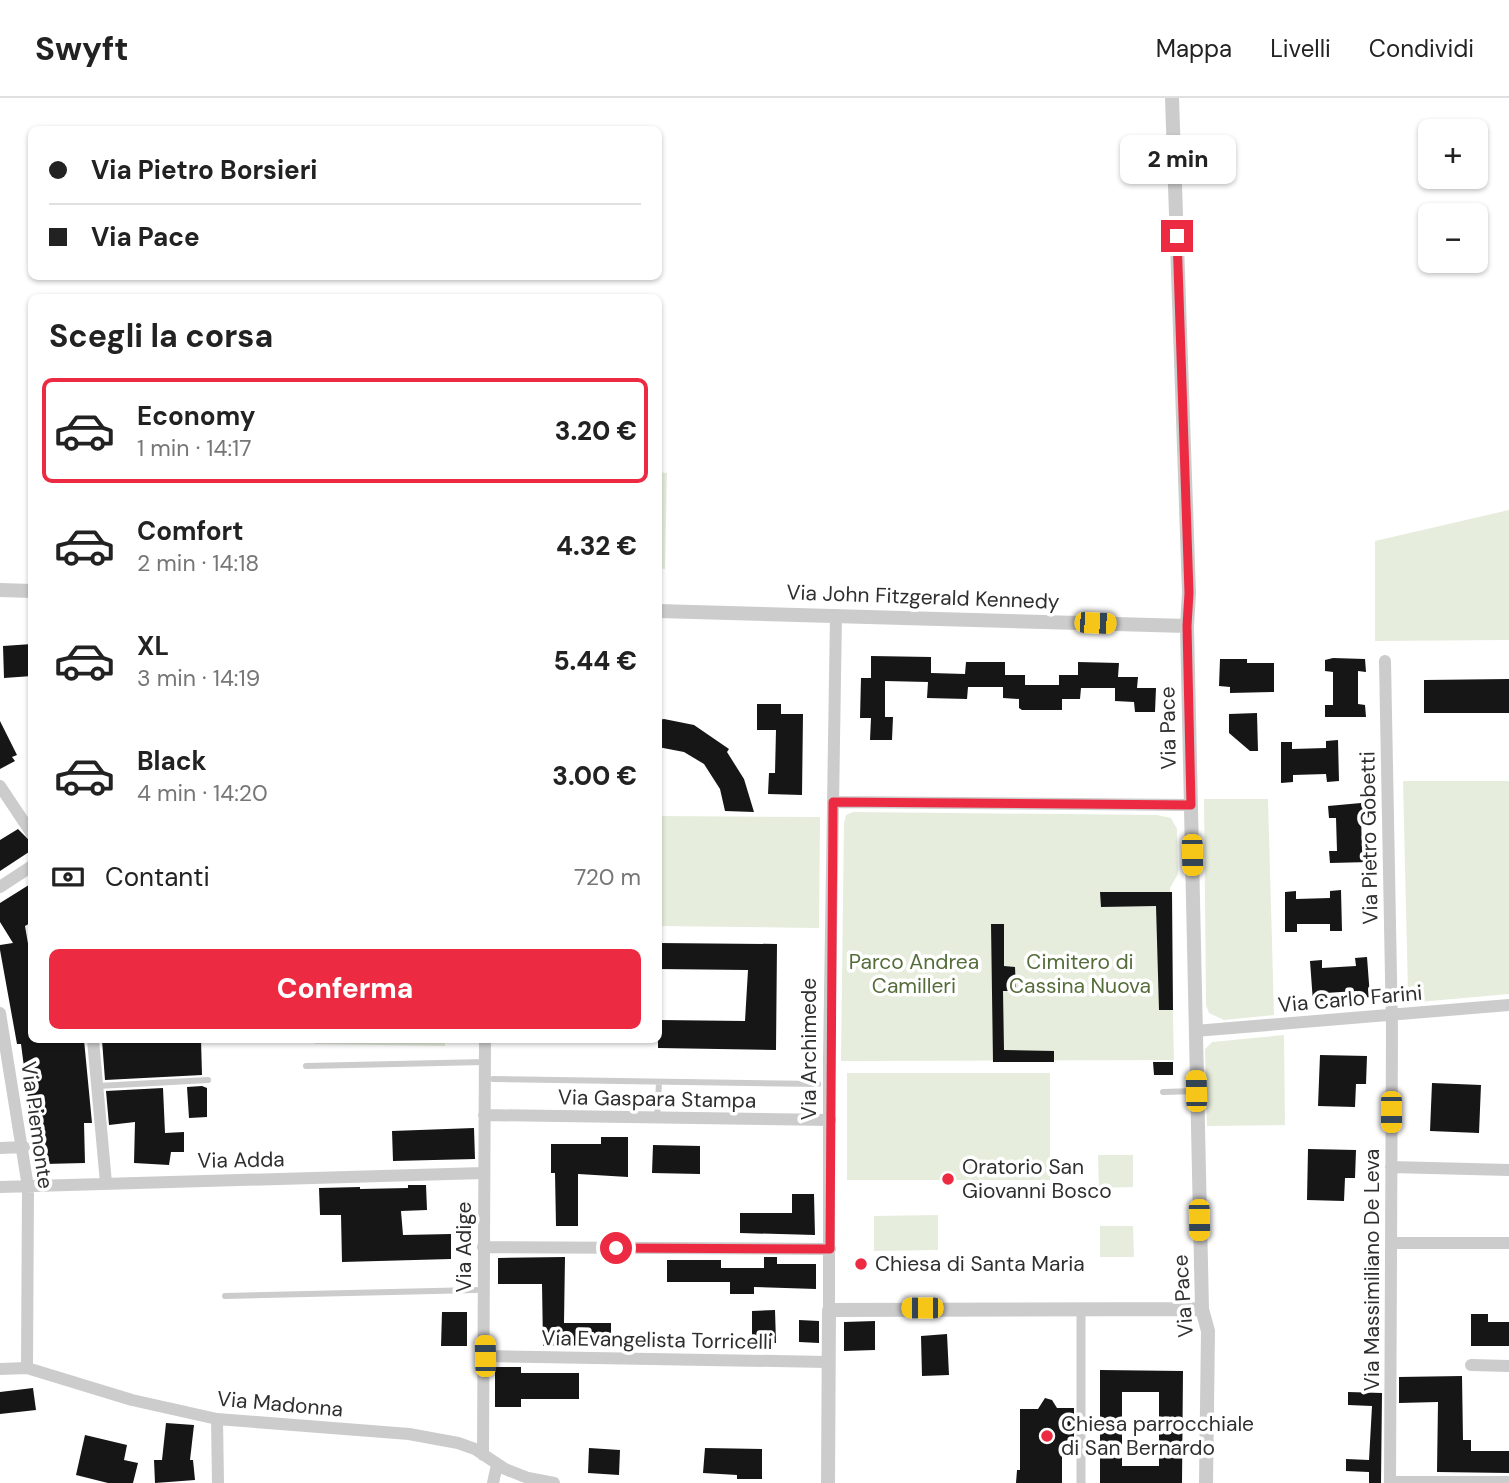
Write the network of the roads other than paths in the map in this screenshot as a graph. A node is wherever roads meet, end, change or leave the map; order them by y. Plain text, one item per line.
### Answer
1 (1172, 98) edge
2 (0, 590) edge
3 (28, 591) edge
4 (662, 611) edge
5 (836, 615) junction
6 (1187, 626) junction
7 (1385, 661) dead end
8 (0, 786) edge
9 (833, 802) junction
10 (1191, 805) junction
11 (28, 828) edge
12 (28, 869) edge
13 (0, 887) edge
14 (1509, 1005) edge
15 (0, 1013) edge
16 (1391, 1014) junction
17 (1195, 1031) junction
18 (93, 1043) edge
19 (485, 1043) edge
20 (485, 1062) junction
21 (306, 1066) dead end
22 (493, 1079) dead end
23 (208, 1080) dead end
24 (659, 1083) junction
25 (818, 1084) dead end
26 (97, 1086) junction
27 (1196, 1091) junction
28 (1163, 1092) dead end
29 (484, 1115) junction
30 (657, 1118) junction
31 (830, 1120) junction
32 (24, 1147) junction
33 (0, 1148) edge
34 (1391, 1167) junction
35 (1509, 1170) edge
36 (483, 1174) junction
37 (106, 1183) junction
38 (27, 1186) junction
39 (0, 1187) edge
40 (1391, 1243) junction
41 (1509, 1243) edge
42 (483, 1247) junction
43 (830, 1249) junction
44 (480, 1290) junction
45 (225, 1296) dead end
46 (1081, 1307) junction
47 (1202, 1309) junction
48 (830, 1310) junction
49 (485, 1356) junction
50 (828, 1362) junction
51 (1471, 1366) dead end
52 (1509, 1366) edge
53 (27, 1368) junction
54 (0, 1369) edge
55 (217, 1419) junction
56 (483, 1455) junction
57 (497, 1465) junction
58 (1390, 1482) edge
59 (1509, 1482) edge
60 (218, 1483) edge
61 (493, 1483) edge
62 (554, 1483) edge
63 (828, 1483) edge
64 (1081, 1483) edge
65 (1206, 1483) edge

1 - 6 street, Via Pace
2 - 3 street
4 - 5 street, Via John Fitzgerald Kennedy
5 - 6 street, Via John Fitzgerald Kennedy
5 - 9 street, Via Archimede
6 - 10 street, Via Pace
7 - 16 street, Via Pietro Gobetti
8 - 11 street
9 - 10 street
9 - 31 street, Via Archimede
10 - 17 street, Via Pace
12 - 13 street
14 - 16 street, Via Carlo Farini
15 - 32 street, Via Piemonte
16 - 17 street, Via Carlo Farini
16 - 34 street, Via Massimiliano De Leva
17 - 27 street, Via Pace
18 - 26 street
19 - 20 street, Via Adige
20 - 21 lane
20 - 29 street, Via Adige
22 - 24 lane
23 - 26 lane
24 - 25 lane
24 - 30 lane
26 - 37 street
27 - 28 lane
27 - 47 street, Via Pace
29 - 30 street, Via Gaspara Stampa
29 - 36 street, Via Adige
30 - 31 street, Via Gaspara Stampa
31 - 43 street, Via Archimede
32 - 33 street
32 - 38 street, Via Piemonte
34 - 35 street
34 - 40 street, Via Massimiliano De Leva
36 - 37 street, Via Adda
36 - 42 street, Via Adige
37 - 38 street, Via Adda
38 - 39 street, Via Adda
38 - 53 street, Via Piemonte
40 - 41 street
40 - 58 street, Via Massimiliano De Leva
42 - 43 street
42 - 44 street, Via Adige
43 - 48 street, Via Archimede
44 - 45 lane
44 - 49 street, Via Adige
46 - 47 street
46 - 48 street
46 - 64 street
47 - 65 street, Via Pace
48 - 50 street, Via Archimede
49 - 50 street, Via Evangelista Torricelli
49 - 56 street, Via Adige
50 - 63 street, Via Archimede
51 - 52 street
53 - 54 street, Via Madonna
53 - 55 street, Via Madonna
55 - 56 street, Via Madonna
55 - 60 street
56 - 57 street, Via Madonna
57 - 61 street
57 - 62 street, Via Madonna
58 - 59 street

